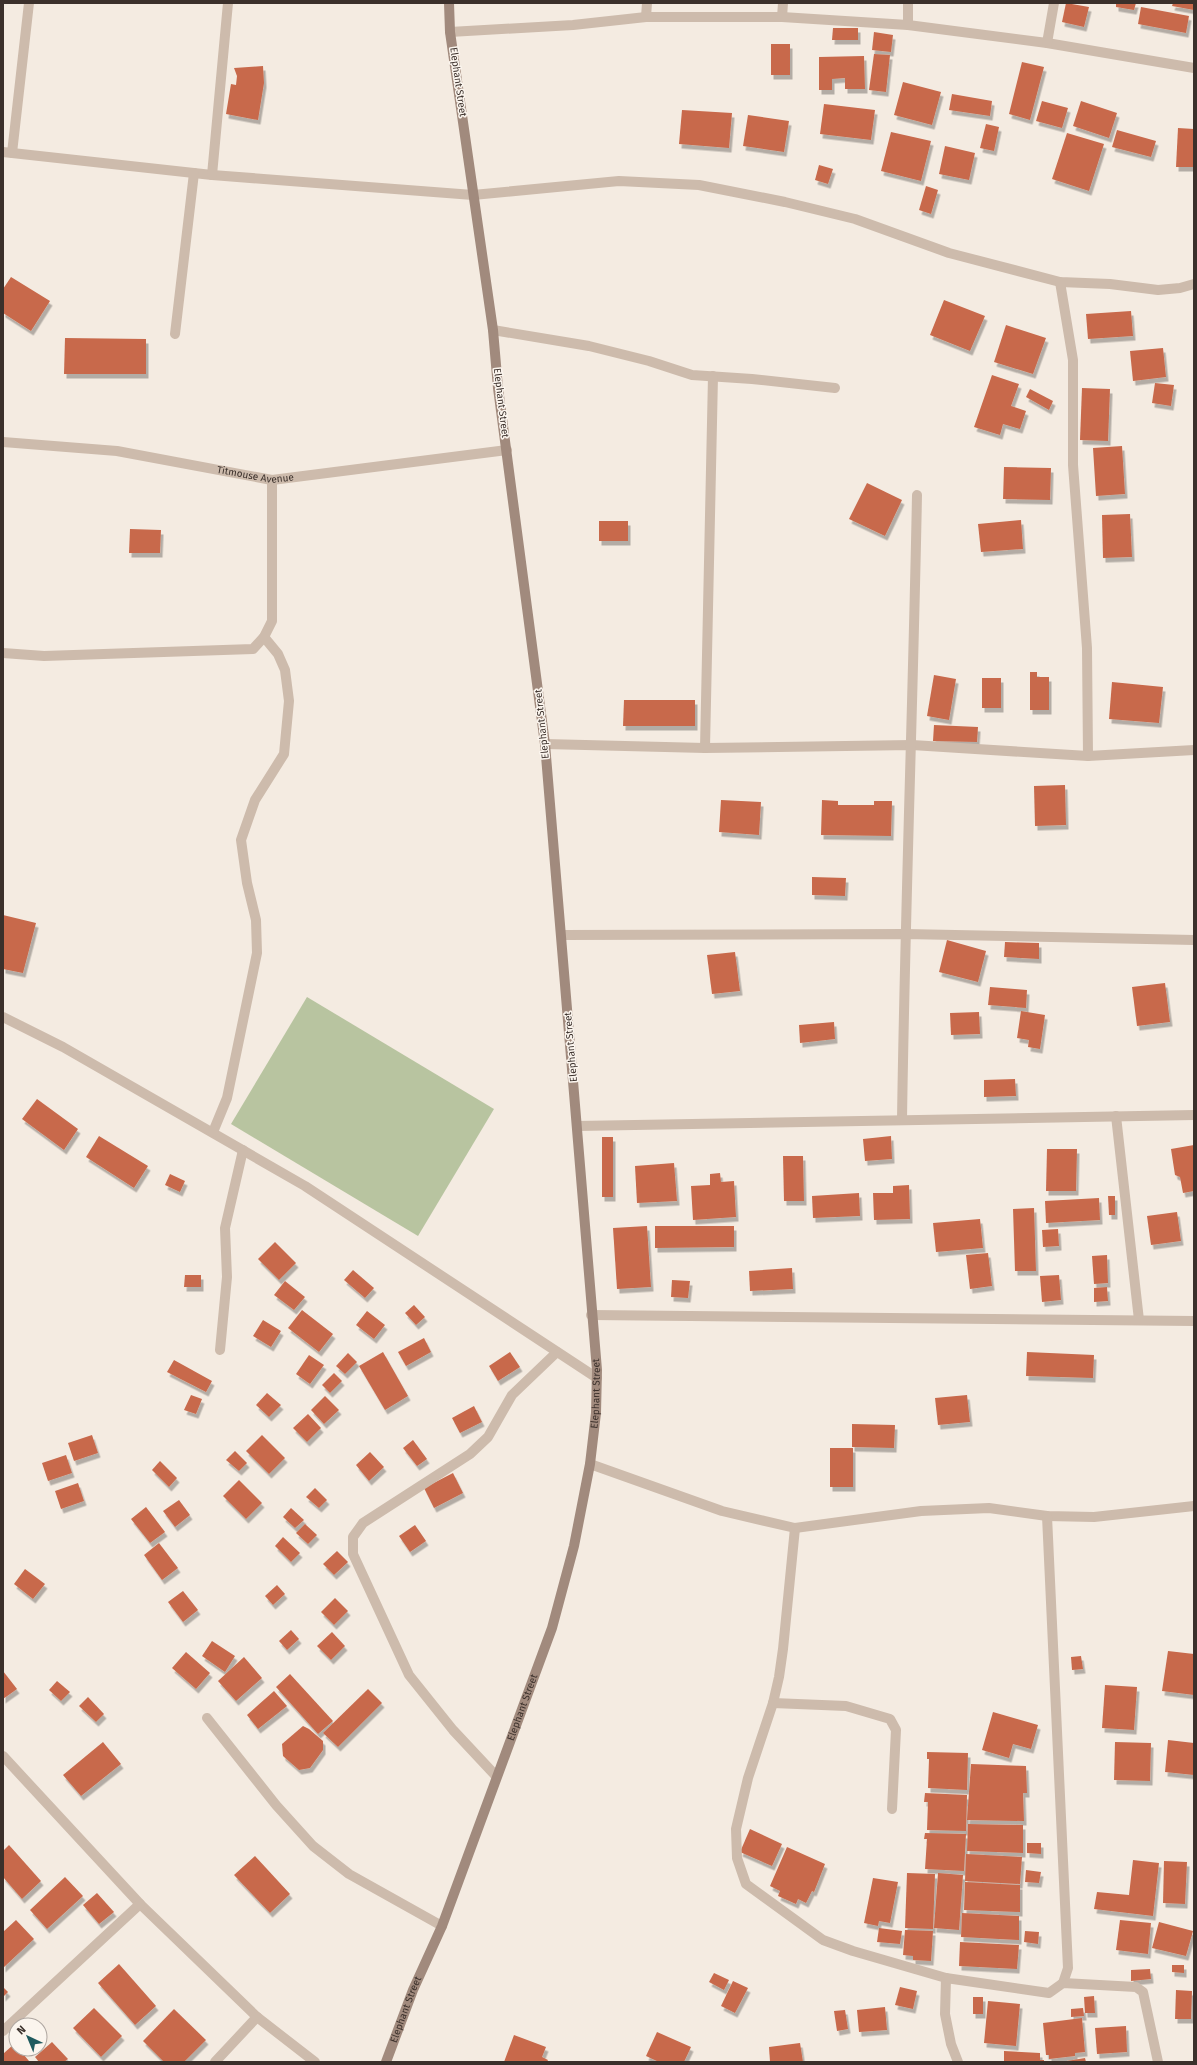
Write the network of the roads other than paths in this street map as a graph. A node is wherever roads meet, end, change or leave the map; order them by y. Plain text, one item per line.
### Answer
1 (29, 3) edge
2 (228, 3) edge
3 (449, 3) edge
4 (647, 3) edge
5 (783, 3) edge
6 (908, 3) edge
7 (1054, 3) edge
8 (646, 17) junction
9 (782, 17) junction
10 (908, 25) junction
11 (450, 32) junction
12 (1047, 43) junction
13 (1194, 68) edge
14 (8, 152) edge
15 (194, 173) junction
16 (212, 175) junction
17 (473, 195) junction
18 (1060, 282) junction
19 (1194, 284) edge
20 (493, 330) junction
21 (175, 334) dead end
22 (713, 376) junction
23 (835, 388) dead end
24 (3, 442) edge
25 (507, 450) junction
26 (272, 480) junction
27 (917, 495) dead end
28 (264, 637) junction
29 (3, 653) edge
30 (545, 744) junction
31 (912, 745) junction
32 (706, 748) junction
33 (1194, 750) edge
34 (1088, 756) junction
35 (905, 934) junction
36 (562, 935) junction
37 (1194, 940) edge
38 (3, 1017) edge
39 (1194, 1115) edge
40 (1116, 1116) junction
41 (902, 1120) junction
42 (577, 1126) junction
43 (213, 1132) junction
44 (243, 1150) junction
45 (591, 1315) junction
46 (1139, 1320) junction
47 (1194, 1321) edge
48 (220, 1350) dead end
49 (557, 1352) junction
50 (597, 1378) junction
51 (590, 1464) junction
52 (1194, 1506) edge
53 (1047, 1516) junction
54 (795, 1528) junction
55 (773, 1703) junction
56 (207, 1718) dead end
57 (3, 1756) edge
58 (496, 1776) junction
59 (892, 1809) dead end
60 (140, 1904) junction
61 (442, 1926) junction
62 (946, 1978) junction
63 (1062, 1983) junction
64 (257, 2017) junction
65 (3, 2030) edge
66 (214, 2062) edge
67 (315, 2062) edge
68 (386, 2062) edge
69 (958, 2062) edge
70 (1158, 2062) edge

1 - 14 street
2 - 16 street
3 - 11 main road, Elephant Street
4 - 8 street
5 - 9 street
6 - 10 street
7 - 12 street
8 - 9 street
8 - 11 street
9 - 10 street
10 - 12 street
11 - 17 main road, Elephant Street
12 - 13 street
14 - 15 street
15 - 16 street
15 - 21 street
16 - 17 street
17 - 18 street
17 - 20 main road, Elephant Street
18 - 19 street
18 - 34 street
20 - 22 street
20 - 25 main road, Elephant Street
22 - 23 street
22 - 32 street
24 - 26 street, Titmouse Avenue
25 - 26 street, Titmouse Avenue
25 - 30 main road, Elephant Street
26 - 28 street
27 - 31 street
28 - 29 street
28 - 43 street
30 - 32 street
30 - 36 main road, Elephant Street
31 - 32 street
31 - 34 street
31 - 35 street
33 - 34 street
35 - 36 street
35 - 37 street
35 - 41 street
36 - 42 main road, Elephant Street
38 - 43 street
39 - 40 street
40 - 41 street
40 - 46 street
41 - 42 street
42 - 45 main road, Elephant Street
43 - 44 street
44 - 48 street
44 - 49 street
45 - 46 street
45 - 50 main road, Elephant Street
46 - 47 street
49 - 50 street
49 - 58 street
50 - 51 main road, Elephant Street
51 - 54 street
51 - 58 main road, Elephant Street
52 - 53 street
53 - 54 street
53 - 63 street
54 - 55 street
55 - 59 street
55 - 62 street
56 - 61 street
57 - 60 street
58 - 61 main road, Elephant Street
60 - 64 street
60 - 65 street
61 - 68 main road, Elephant Street
62 - 63 street
62 - 69 street
63 - 70 street
64 - 66 street
64 - 67 street

